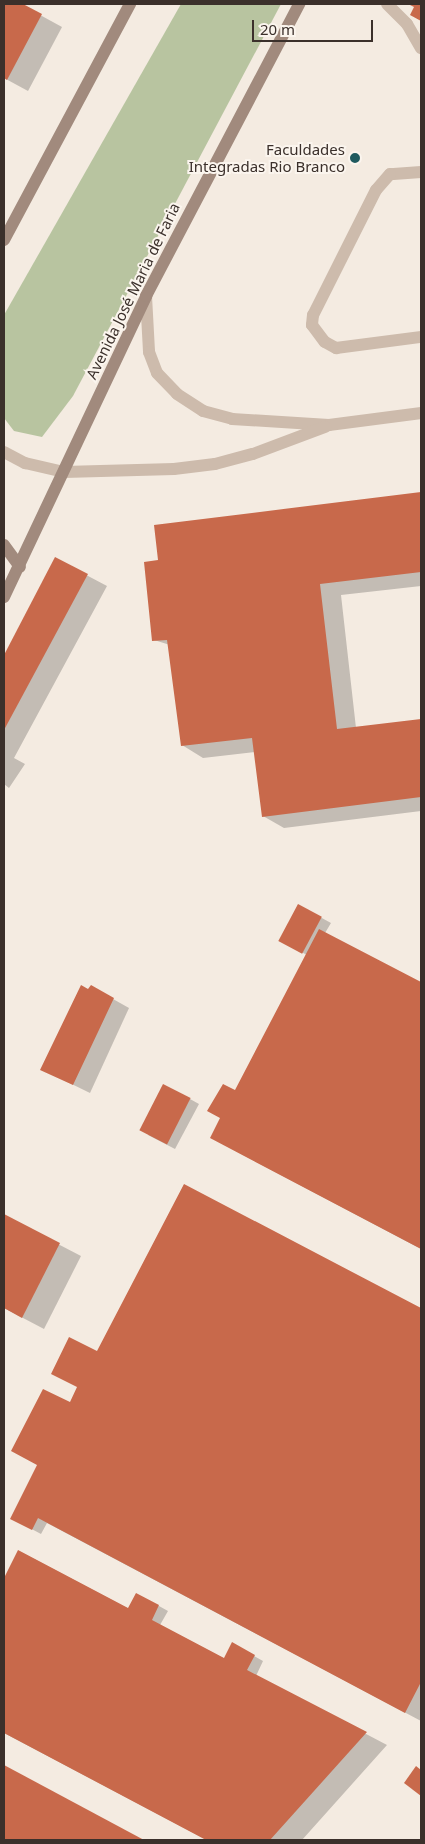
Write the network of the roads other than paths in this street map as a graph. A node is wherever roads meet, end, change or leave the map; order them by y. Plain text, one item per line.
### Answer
1 (130, 4) edge
2 (299, 4) edge
3 (387, 4) edge
4 (421, 48) edge
5 (421, 172) edge
6 (4, 240) edge
7 (146, 296) junction
8 (421, 338) edge
9 (421, 413) edge
10 (329, 425) junction
11 (4, 452) edge
12 (64, 472) junction
13 (4, 545) edge
14 (20, 567) junction
15 (4, 597) edge

1 - 6 street
2 - 7 street, Avenida José Maria de Faria
3 - 4 street
5 - 8 street
7 - 10 street
7 - 12 street, Avenida José Maria de Faria
9 - 10 street
10 - 12 street
11 - 12 street
12 - 14 street, Avenida José Maria de Faria
13 - 14 street
14 - 15 street, Avenida José Maria de Faria

